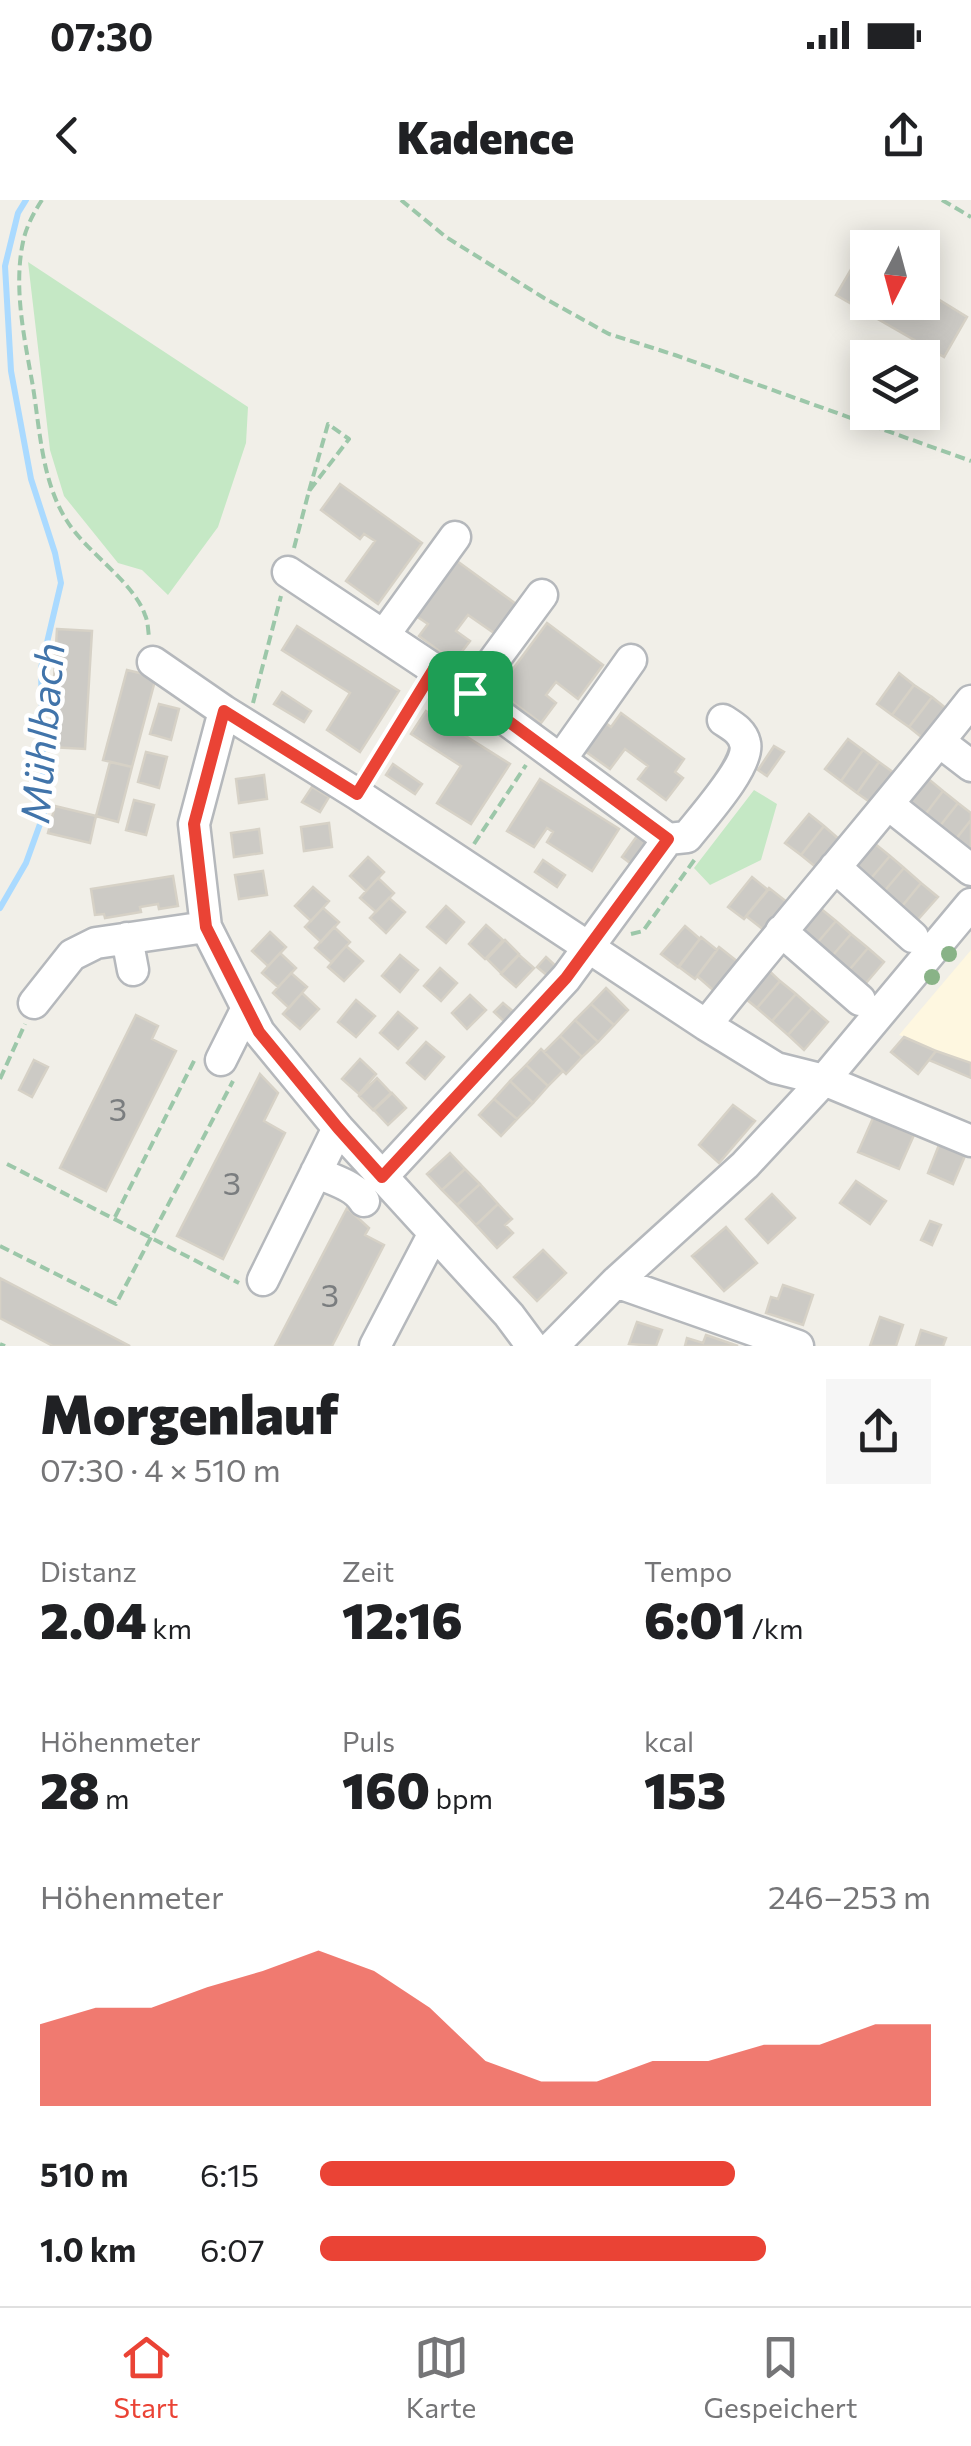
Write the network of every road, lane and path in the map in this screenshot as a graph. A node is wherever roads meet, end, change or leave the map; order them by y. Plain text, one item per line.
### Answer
1 (42, 200) edge
2 (402, 200) edge
3 (942, 200) edge
4 (971, 217) edge
5 (971, 462) edge
6 (455, 536) dead end
7 (288, 572) dead end
8 (542, 595) dead end
9 (384, 635) junction
10 (631, 660) dead end
11 (153, 662) joint
12 (434, 669) junction
13 (470, 693) junction
14 (971, 701) edge
15 (224, 711) junction
16 (723, 720) dead end
17 (940, 742) junction
18 (550, 751) junction
19 (971, 766) edge
20 (357, 794) junction
21 (889, 805) junction
22 (668, 839) junction
23 (462, 862) junction
24 (835, 868) junction
25 (971, 870) edge
26 (971, 904) edge
27 (206, 927) junction
28 (780, 930) junction
29 (913, 937) dead end
30 (127, 938) junction
31 (589, 946) junction
32 (134, 970) dead end
33 (860, 1000) dead end
34 (34, 1003) joint
35 (253, 1020) junction
36 (706, 1024) junction
37 (210, 1055) joint
38 (0, 1079) edge
39 (824, 1080) junction
40 (338, 1128) junction
41 (971, 1141) edge
42 (7, 1164) dead end
43 (316, 1172) junction
44 (373, 1189) junction
45 (115, 1218) junction
46 (434, 1233) junction
47 (151, 1236) junction
48 (0, 1246) edge
49 (263, 1280) joint
50 (616, 1282) junction
51 (375, 1346) edge
52 (532, 1346) edge
53 (553, 1346) edge
54 (798, 1346) edge

1 - 11 path
2 - 5 path
3 - 4 path
6 - 9 street
7 - 9 street
8 - 13 street
9 - 12 street
10 - 18 street
11 - 15 street
12 - 13 street
12 - 20 path
13 - 18 street
14 - 17 street
15 - 20 street
15 - 27 street
16 - 22 street
17 - 19 street
17 - 21 street
18 - 22 street
18 - 23 path
20 - 23 street
21 - 24 street
21 - 25 street
22 - 31 street
23 - 31 street
24 - 28 street
24 - 29 street
26 - 39 street
27 - 30 street
27 - 35 street
28 - 33 street
28 - 36 street
30 - 32 street
30 - 34 street
31 - 36 street
31 - 44 street
34 - 38 path
35 - 37 street
35 - 40 street
35 - 47 path
36 - 39 street
37 - 45 path
39 - 41 street
39 - 50 street
40 - 43 street
40 - 44 street
42 - 45 path
43 - 44 street
43 - 49 street
44 - 46 street
45 - 47 path
46 - 51 street
46 - 52 street
47 - 48 path
47 - 49 path
50 - 53 street
50 - 54 street

